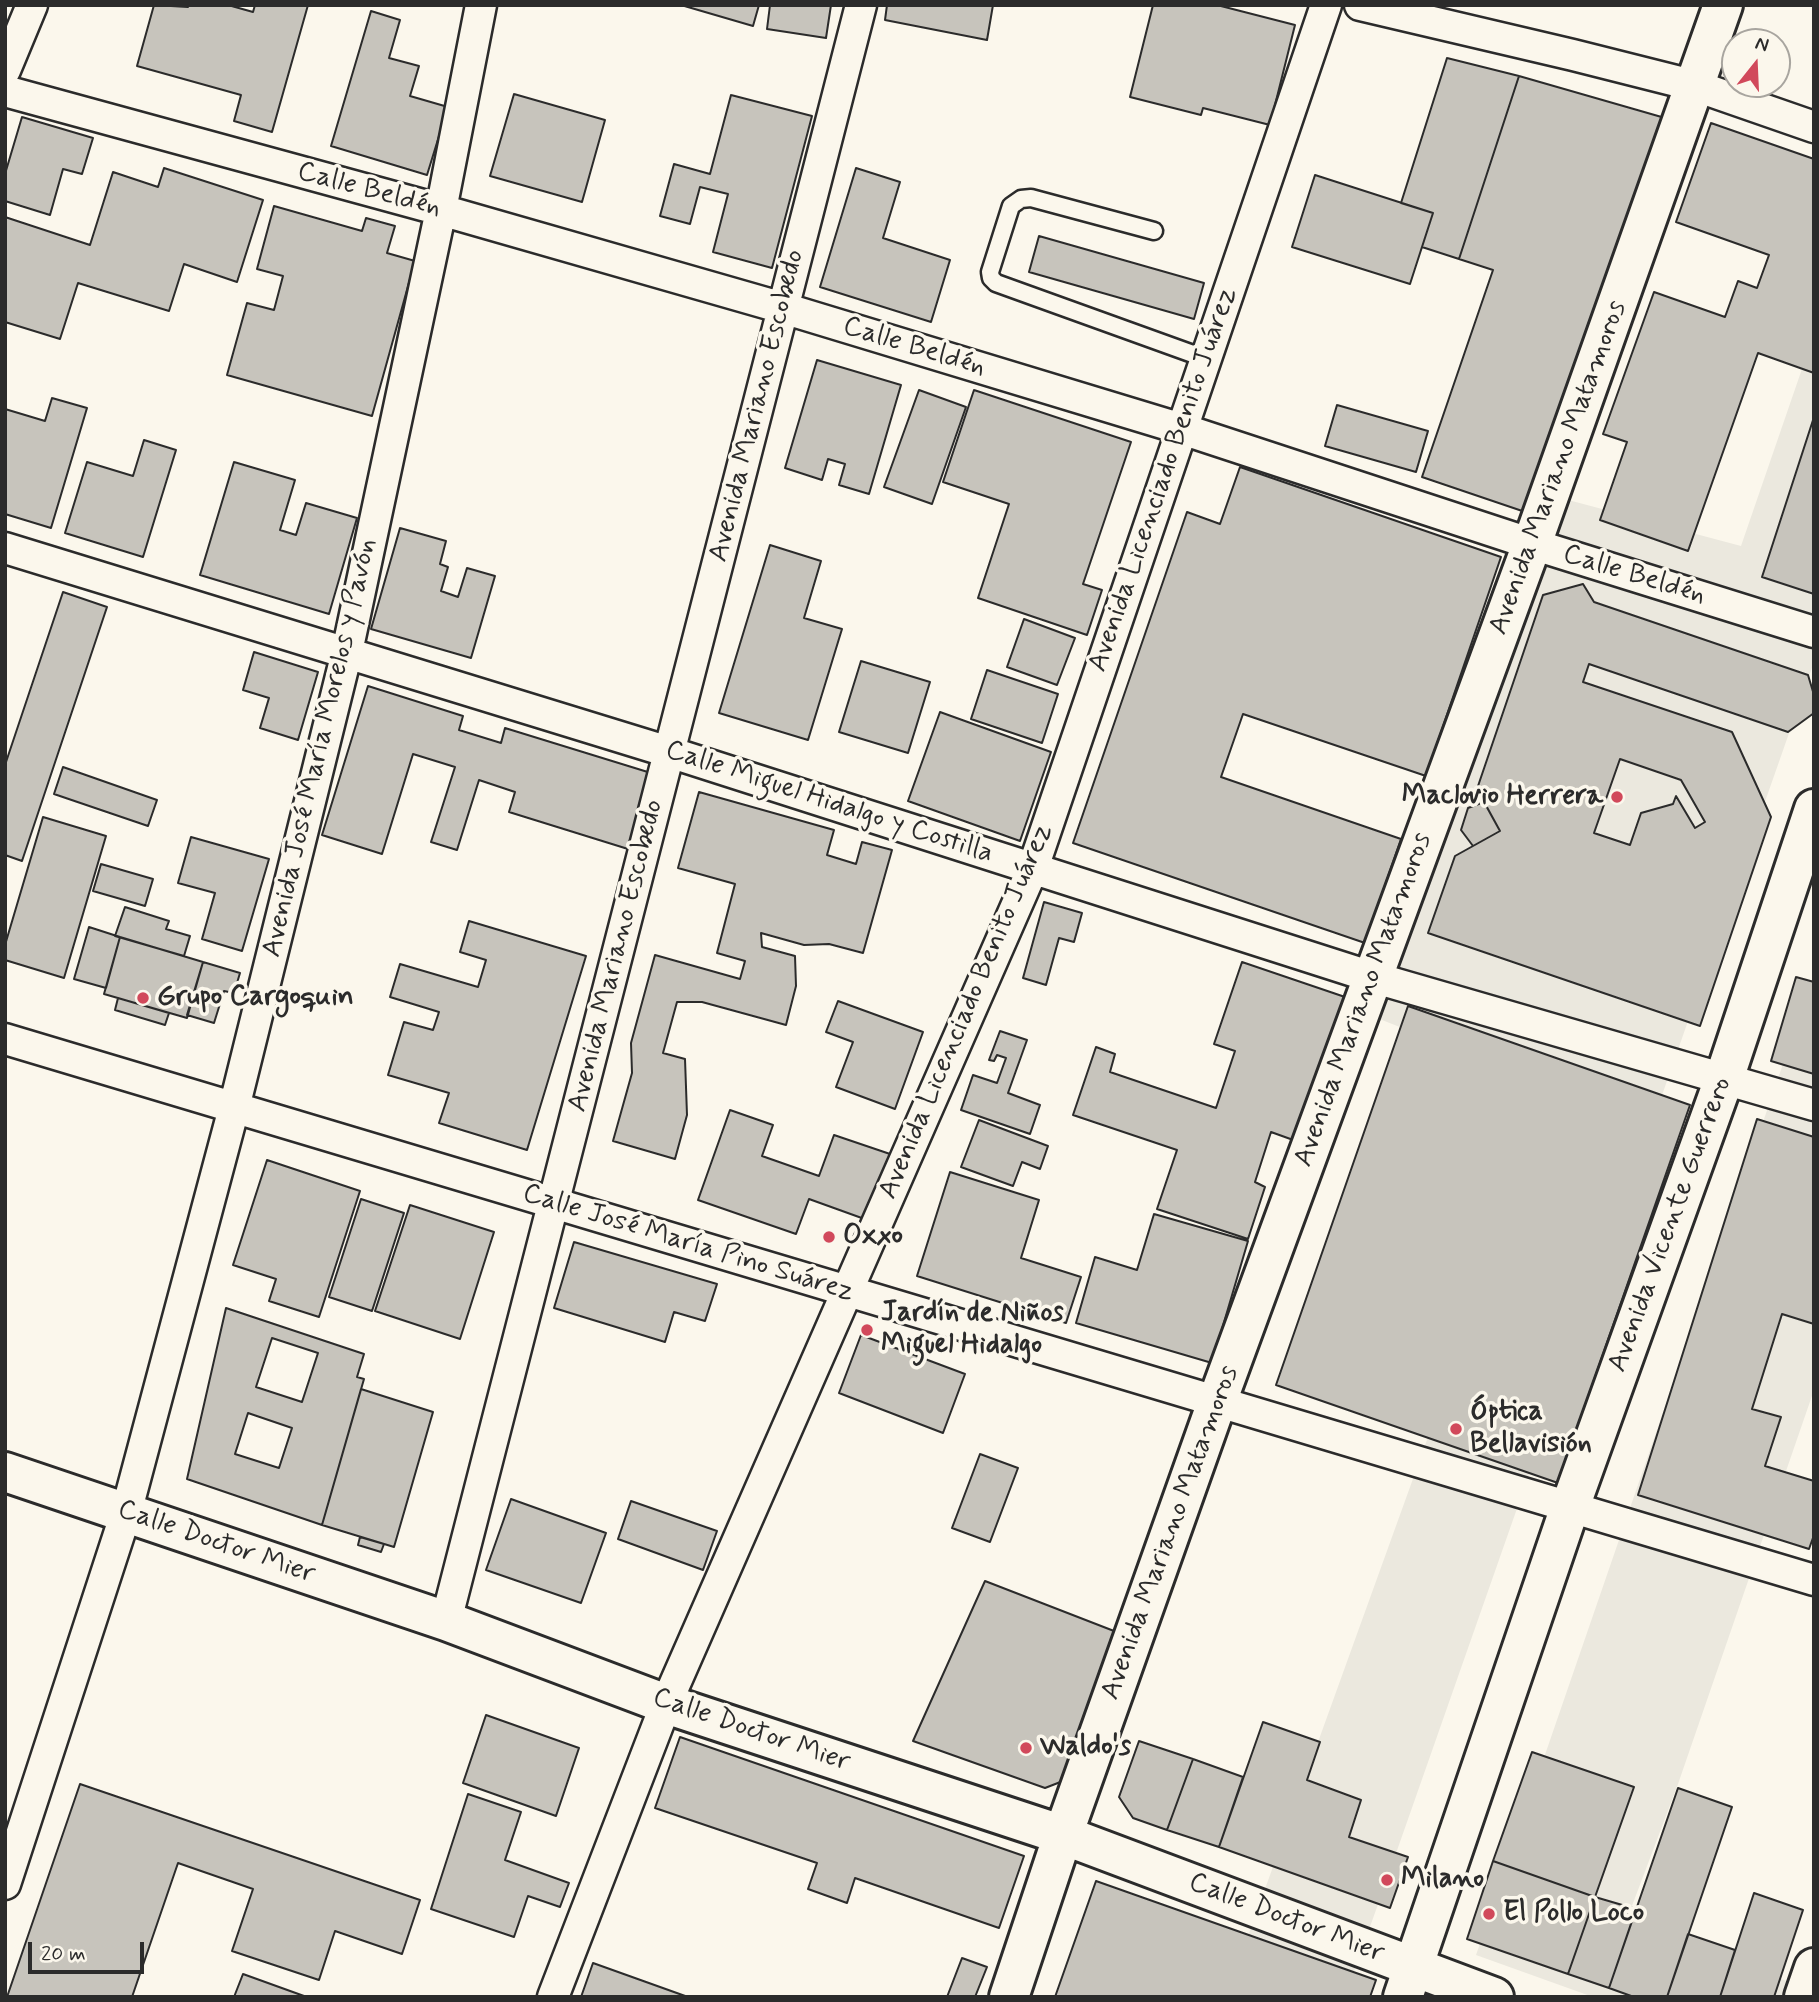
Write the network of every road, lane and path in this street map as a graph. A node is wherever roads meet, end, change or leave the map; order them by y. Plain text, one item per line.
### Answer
1 (32, 5) edge
2 (481, 5) edge
3 (861, 5) edge
4 (1326, 5) edge
5 (1360, 5) edge
6 (1723, 5) edge
7 (5, 70) edge
8 (1696, 86) junction
9 (5, 91) edge
10 (1814, 127) edge
11 (441, 210) junction
12 (1154, 231) dead end
13 (783, 308) junction
14 (1204, 358) junction
15 (1182, 429) junction
16 (1532, 544) junction
17 (5, 548) edge
18 (1814, 632) edge
19 (347, 652) junction
20 (670, 752) junction
21 (1814, 809) edge
22 (1032, 868) junction
23 (1372, 977) junction
24 (5, 1039) edge
25 (1724, 1079) junction
26 (1814, 1105) edge
27 (234, 1108) junction
28 (553, 1203) junction
29 (848, 1292) junction
30 (1217, 1402) junction
31 (5, 1472) edge
32 (1570, 1507) junction
33 (126, 1513) junction
34 (1814, 1580) edge
35 (446, 1621) junction
36 (666, 1704) junction
37 (1063, 1835) junction
38 (5, 1884) edge
39 (1814, 1968) edge
40 (1408, 1982) edge
41 (553, 1997) edge
42 (1009, 1997) edge
43 (1494, 1997) edge
44 (1804, 1997) edge

1 - 7 street
2 - 11 street, Avenida José María Morelos y Pavón
3 - 13 street, Avenida Mariano Escobedo
4 - 14 street, Avenida Licenciado Benito Juárez
5 - 8 street
6 - 8 main road, Avenida Mariano Matamoros
8 - 10 street
8 - 16 main road, Avenida Mariano Matamoros
9 - 11 street, Calle Beldén
11 - 13 street, Calle Beldén
11 - 19 street, Avenida José María Morelos y Pavón
12 - 14 lane
13 - 15 street, Calle Beldén
13 - 20 street, Avenida Mariano Escobedo
14 - 15 street, Avenida Licenciado Benito Juárez
15 - 16 street, Calle Beldén
15 - 22 street, Avenida Licenciado Benito Juárez
16 - 18 street, Calle Beldén
16 - 23 main road, Avenida Mariano Matamoros
17 - 19 street, Calle Miguel Hidalgo y Costilla
19 - 20 street, Calle Miguel Hidalgo y Costilla
19 - 27 street, Avenida José María Morelos y Pavón
20 - 22 street, Calle Miguel Hidalgo y Costilla
20 - 28 street, Avenida Mariano Escobedo
21 - 25 main road, Avenida Vicente Guerrero
22 - 23 street, Calle Miguel Hidalgo y Costilla
22 - 29 street, Avenida Licenciado Benito Juárez
23 - 25 street, Calle Miguel Hidalgo y Costilla
23 - 30 main road, Avenida Mariano Matamoros
24 - 27 street, Calle José María Pino Suárez
25 - 26 street, Calle Miguel Hidalgo y Costilla
25 - 32 main road, Avenida Vicente Guerrero
27 - 28 street, Calle José María Pino Suárez
27 - 33 street, Avenida José María Morelos y Pavón
28 - 29 street, Calle José María Pino Suárez
28 - 35 street, Avenida Mariano Escobedo
29 - 30 street, Calle José María Pino Suárez
29 - 36 street, Avenida Licenciado Benito Juárez
30 - 32 street, Calle José María Pino Suárez
30 - 37 main road, Avenida Mariano Matamoros
31 - 33 main road, Calle Doctor Mier
32 - 34 street, Calle José María Pino Suárez
32 - 40 main road, Avenida Vicente Guerrero
33 - 35 main road, Calle Doctor Mier
33 - 38 street, Avenida José María Morelos y Pavón
35 - 36 main road, Calle Doctor Mier
36 - 37 main road, Calle Doctor Mier
36 - 41 street, Avenida Licenciado Benito Juárez
37 - 40 main road, Calle Doctor Mier
37 - 42 main road, Avenida Mariano Matamoros
39 - 44 main road
40 - 43 main road, Calle Doctor Mier

